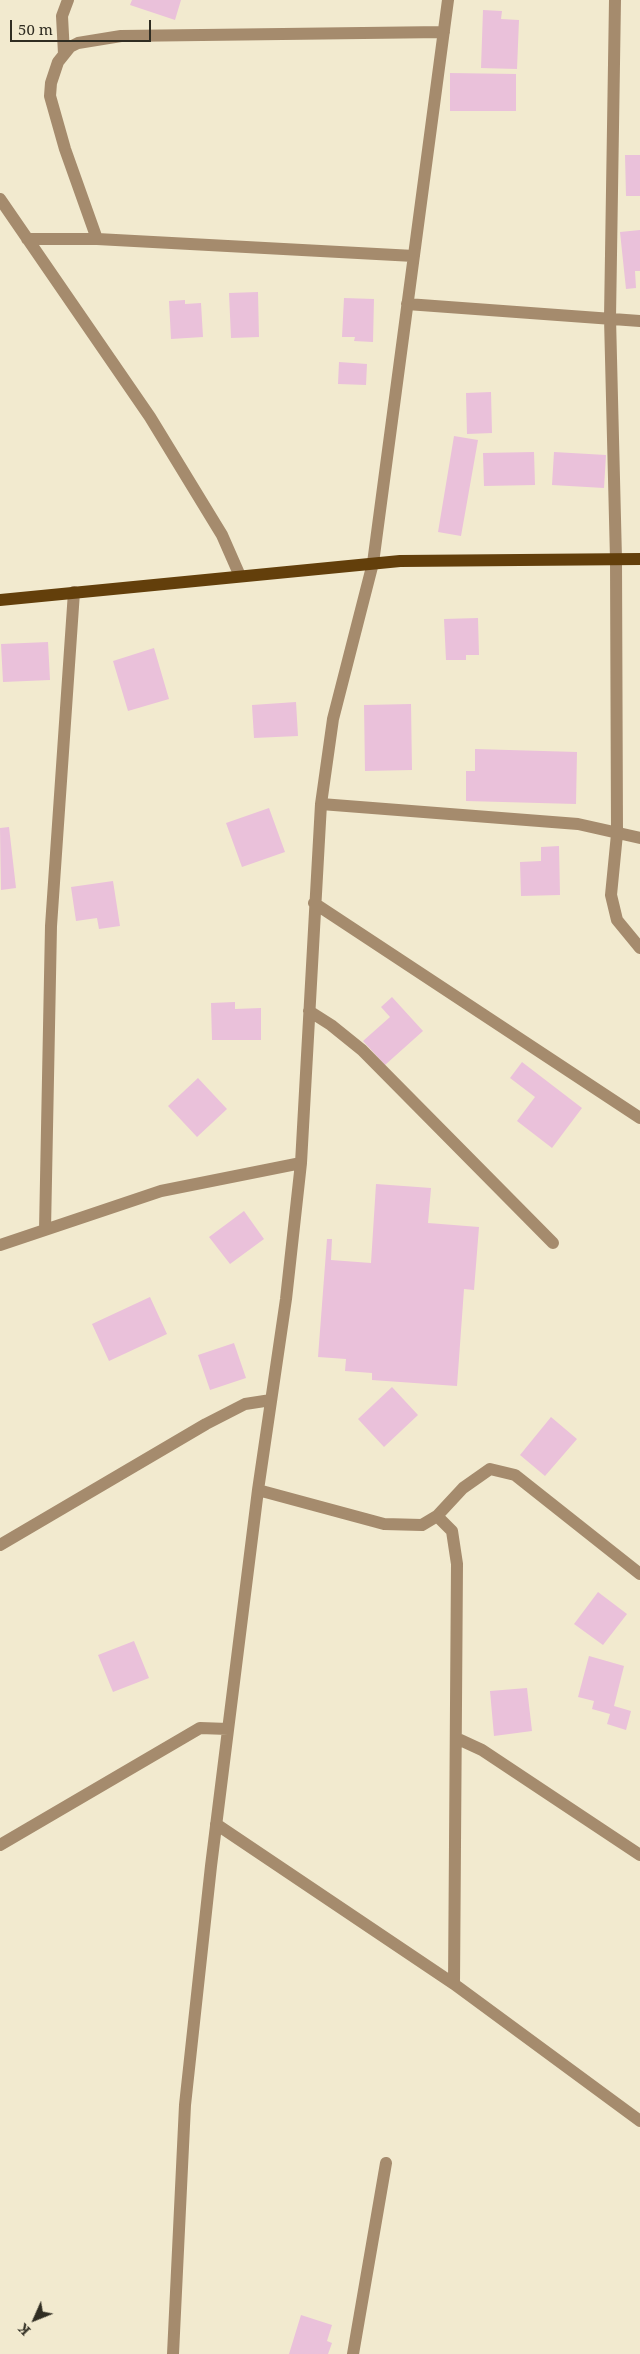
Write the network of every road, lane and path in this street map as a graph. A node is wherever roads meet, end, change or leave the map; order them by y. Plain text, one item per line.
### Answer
1 (68, 0) edge
2 (448, 0) edge
3 (615, 0) edge
4 (444, 32) junction
5 (64, 54) junction
6 (0, 199) edge
7 (27, 239) junction
8 (97, 239) junction
9 (414, 256) junction
10 (407, 304) junction
11 (610, 318) junction
12 (640, 321) edge
13 (616, 559) junction
14 (640, 559) edge
15 (373, 563) junction
16 (240, 576) junction
17 (74, 592) junction
18 (0, 600) edge
19 (321, 804) junction
20 (618, 834) junction
21 (640, 838) edge
22 (314, 903) junction
23 (640, 948) edge
24 (309, 1011) junction
25 (640, 1118) edge
26 (301, 1163) junction
27 (45, 1230) junction
28 (553, 1243) dead end
29 (0, 1245) edge
30 (271, 1400) junction
31 (258, 1490) junction
32 (437, 1516) junction
33 (0, 1545) edge
34 (640, 1574) edge
35 (228, 1729) junction
36 (456, 1738) junction
37 (216, 1824) junction
38 (0, 1846) edge
39 (640, 1855) edge
40 (454, 1984) junction
41 (640, 2121) edge
42 (386, 2164) dead end
43 (173, 2354) edge
44 (353, 2354) edge

1 - 5 street
2 - 4 street
3 - 11 street
4 - 5 street
4 - 9 street
5 - 8 street
6 - 7 street
7 - 8 street
7 - 16 street
8 - 9 street
9 - 10 street
10 - 11 street
10 - 15 street
11 - 12 street
11 - 13 street
13 - 14 main road
13 - 15 main road
13 - 20 street
15 - 16 main road
15 - 19 street
16 - 17 main road
17 - 18 main road
17 - 27 street
19 - 20 street
19 - 22 street
20 - 21 street
20 - 23 street
22 - 24 street
22 - 25 street
24 - 26 street
24 - 28 street
26 - 27 street
26 - 30 street
27 - 29 street
30 - 31 street
30 - 33 street
31 - 32 street
31 - 35 street
32 - 34 street
32 - 36 street
35 - 37 street
35 - 38 street
36 - 39 street
36 - 40 street
37 - 40 street
37 - 43 street
40 - 41 street
42 - 44 street

